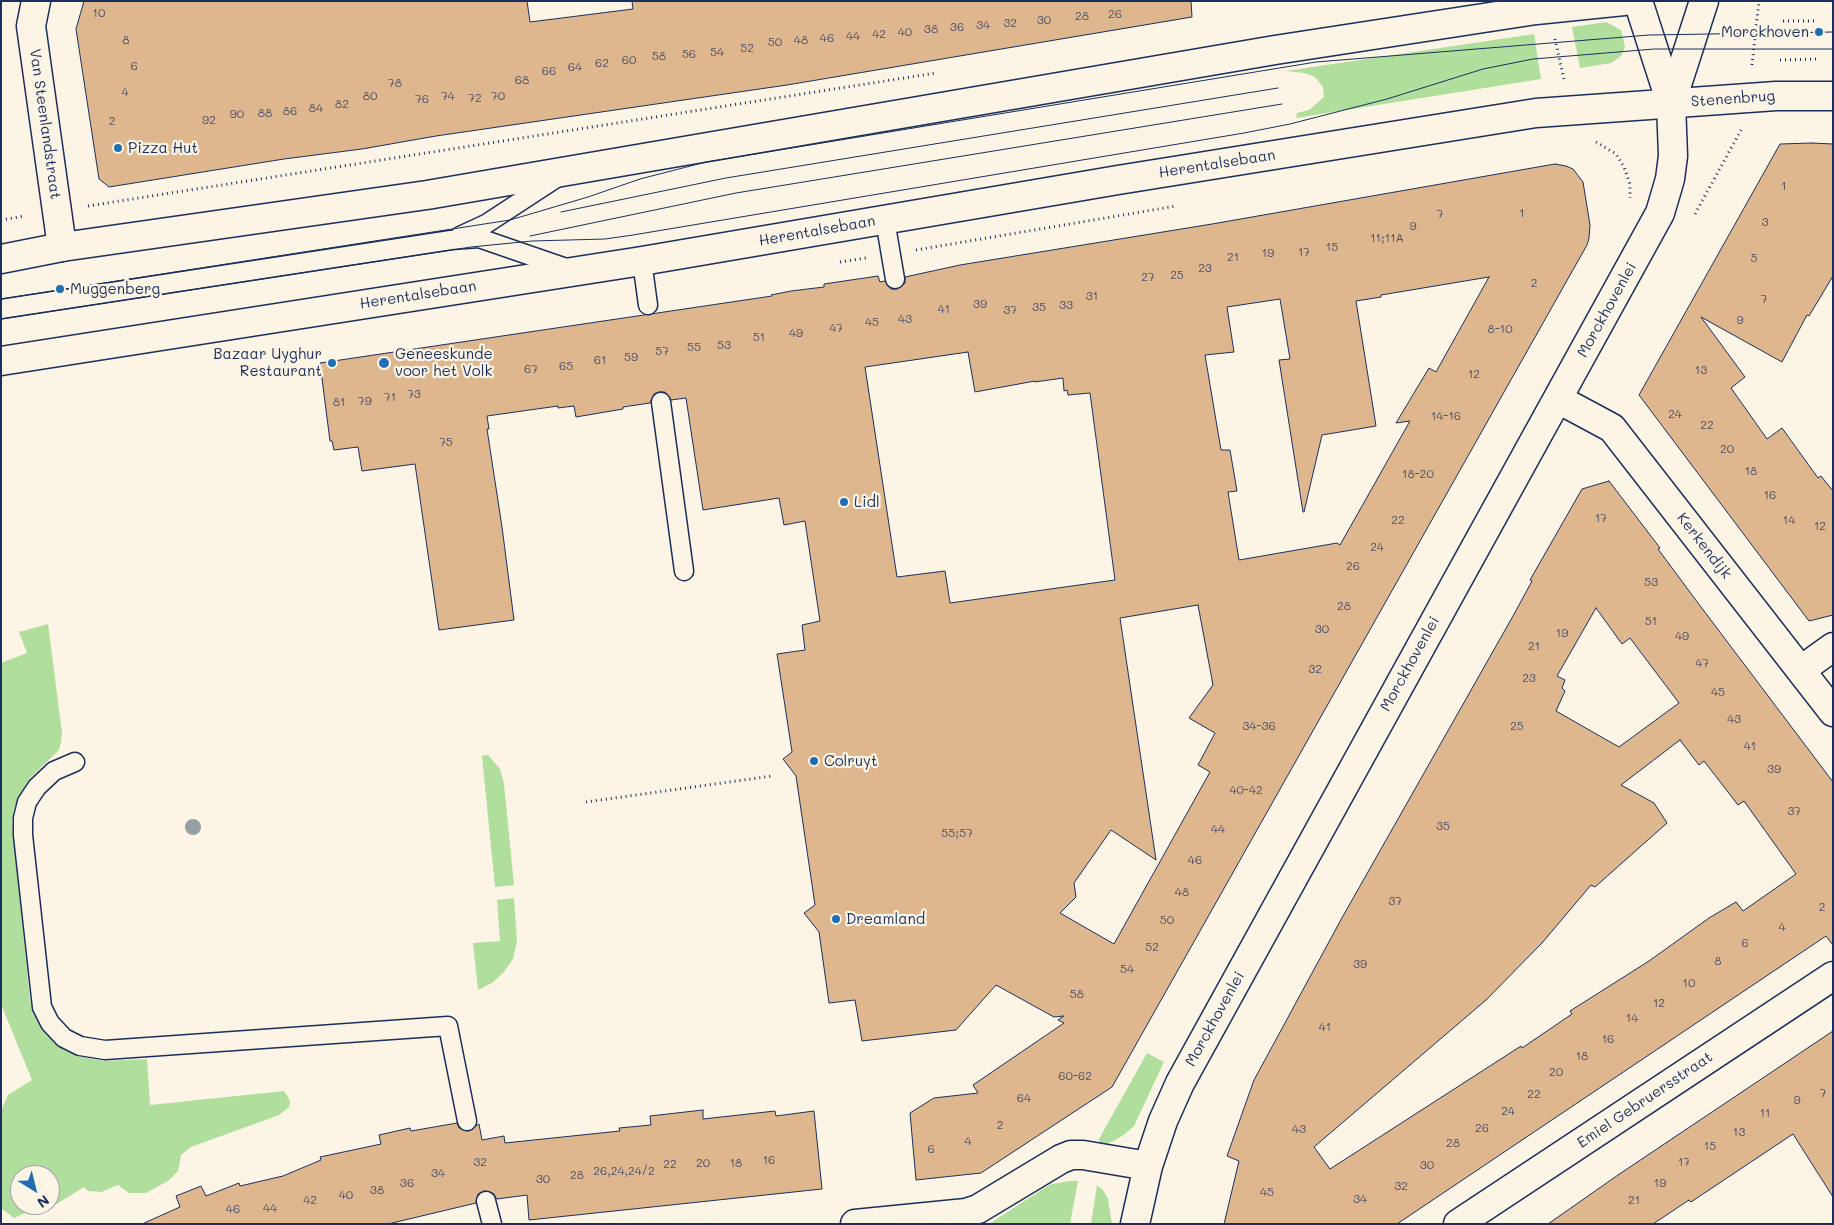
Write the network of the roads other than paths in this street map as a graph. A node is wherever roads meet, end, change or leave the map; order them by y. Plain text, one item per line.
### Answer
1 (36, 1) edge
2 (1624, 1) edge
3 (1638, 1) edge
4 (1704, 1) edge
5 (1833, 96) edge
6 (1671, 103) junction
7 (1634, 105) joint
8 (568, 170) junction
9 (885, 220) junction
10 (450, 240) junction
11 (62, 247) junction
12 (1, 259) edge
13 (642, 261) junction
14 (574, 271) junction
15 (895, 279) dead end
16 (648, 305) dead end
17 (1, 309) edge
18 (1, 361) edge
19 (1558, 399) junction
20 (661, 402) dead end
21 (684, 570) dead end
22 (1833, 647) edge
23 (1801, 670) junction
24 (1833, 712) edge
25 (75, 762) dead end
26 (1833, 976) edge
27 (467, 1121) dead end
28 (1148, 1166) junction
29 (486, 1201) dead end
30 (492, 1224) edge
31 (855, 1224) edge
32 (1135, 1224) edge
33 (1458, 1224) edge

1 - 11 main road, Van Steenlandstraat
2 - 8 main road
3 - 6 main road
4 - 6 main road
5 - 6 main road, Stenenbrug
6 - 7 main road, Stenenbrug
6 - 19 main road, Morckhovenlei
7 - 9 main road, Herentalsebaan
8 - 10 lane
8 - 11 main road
9 - 13 main road, Herentalsebaan
9 - 15 lane
10 - 14 lane
10 - 17 lane
11 - 12 main road
13 - 14 main road, Herentalsebaan
13 - 16 lane
14 - 18 main road, Herentalsebaan
19 - 23 main road, Kerkendijk
19 - 28 main road, Morckhovenlei
20 - 21 lane
22 - 23 main road
23 - 24 main road, Kerkendijk
25 - 27 lane
26 - 33 main road, Emiel Gebruersstraat
28 - 31 main road
28 - 32 main road, Morckhovenlei
29 - 30 lane

